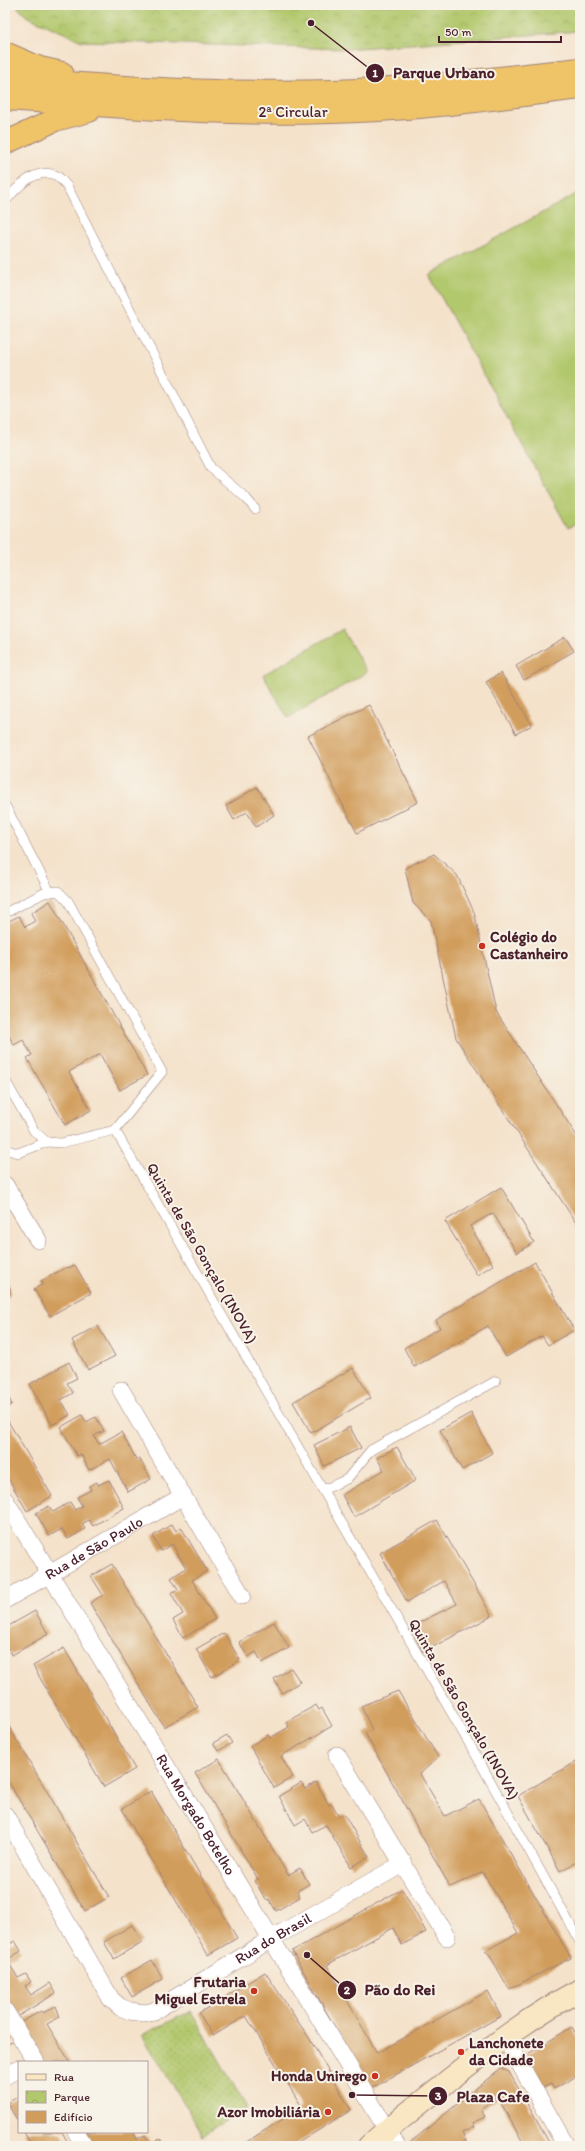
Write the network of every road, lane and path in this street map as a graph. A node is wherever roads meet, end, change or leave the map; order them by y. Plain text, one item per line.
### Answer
1 (5, 53) edge
2 (580, 68) edge
3 (5, 78) edge
4 (580, 88) edge
5 (105, 96) junction
6 (5, 99) edge
7 (5, 143) edge
8 (5, 202) edge
9 (255, 509) dead end
10 (5, 805) edge
11 (50, 892) junction
12 (5, 913) edge
13 (5, 1080) edge
14 (116, 1130) junction
15 (47, 1142) junction
16 (5, 1147) edge
17 (5, 1184) edge
18 (38, 1240) dead end
19 (496, 1381) dead end
20 (121, 1390) dead end
21 (323, 1490) junction
22 (183, 1496) junction
23 (5, 1500) edge
24 (50, 1574) junction
25 (242, 1596) dead end
26 (5, 1600) edge
27 (336, 1755) dead end
28 (5, 1816) edge
29 (404, 1864) junction
30 (447, 1937) dead end
31 (271, 1939) junction
32 (580, 1942) edge
33 (580, 1990) edge
34 (5, 2011) edge
35 (504, 2036) junction
36 (33, 2061) edge
37 (18, 2069) edge
38 (5, 2076) edge
39 (77, 2133) edge
40 (393, 2138) edge
41 (85, 2146) edge
42 (369, 2146) edge
43 (566, 2146) edge

1 - 5 highway
2 - 5 highway, 2ª Circular
3 - 5 highway, 2ª Circular
4 - 5 highway, 2ª Circular
5 - 6 highway, 2ª Circular
5 - 7 highway
8 - 9 lane
10 - 11 lane
11 - 12 lane
11 - 14 lane
13 - 15 lane
14 - 15 lane
14 - 21 lane, Quinta de São Gonçalo (INOVA)
15 - 16 lane
17 - 18 street
19 - 21 lane
20 - 22 street
21 - 32 lane, Quinta de São Gonçalo (INOVA)
22 - 24 street, Rua de São Paulo
22 - 25 street
23 - 24 street, Rua Morgado Botelho
24 - 26 street, Rua de São Paulo
24 - 31 street, Rua Morgado Botelho
27 - 29 street
28 - 31 street, Rua do Brasil
29 - 30 street
29 - 31 street, Rua do Brasil
31 - 40 street, Rua Morgado Botelho
33 - 35 main road
34 - 36 street
35 - 40 main road
35 - 43 street
37 - 38 street
39 - 41 street
40 - 42 main road

